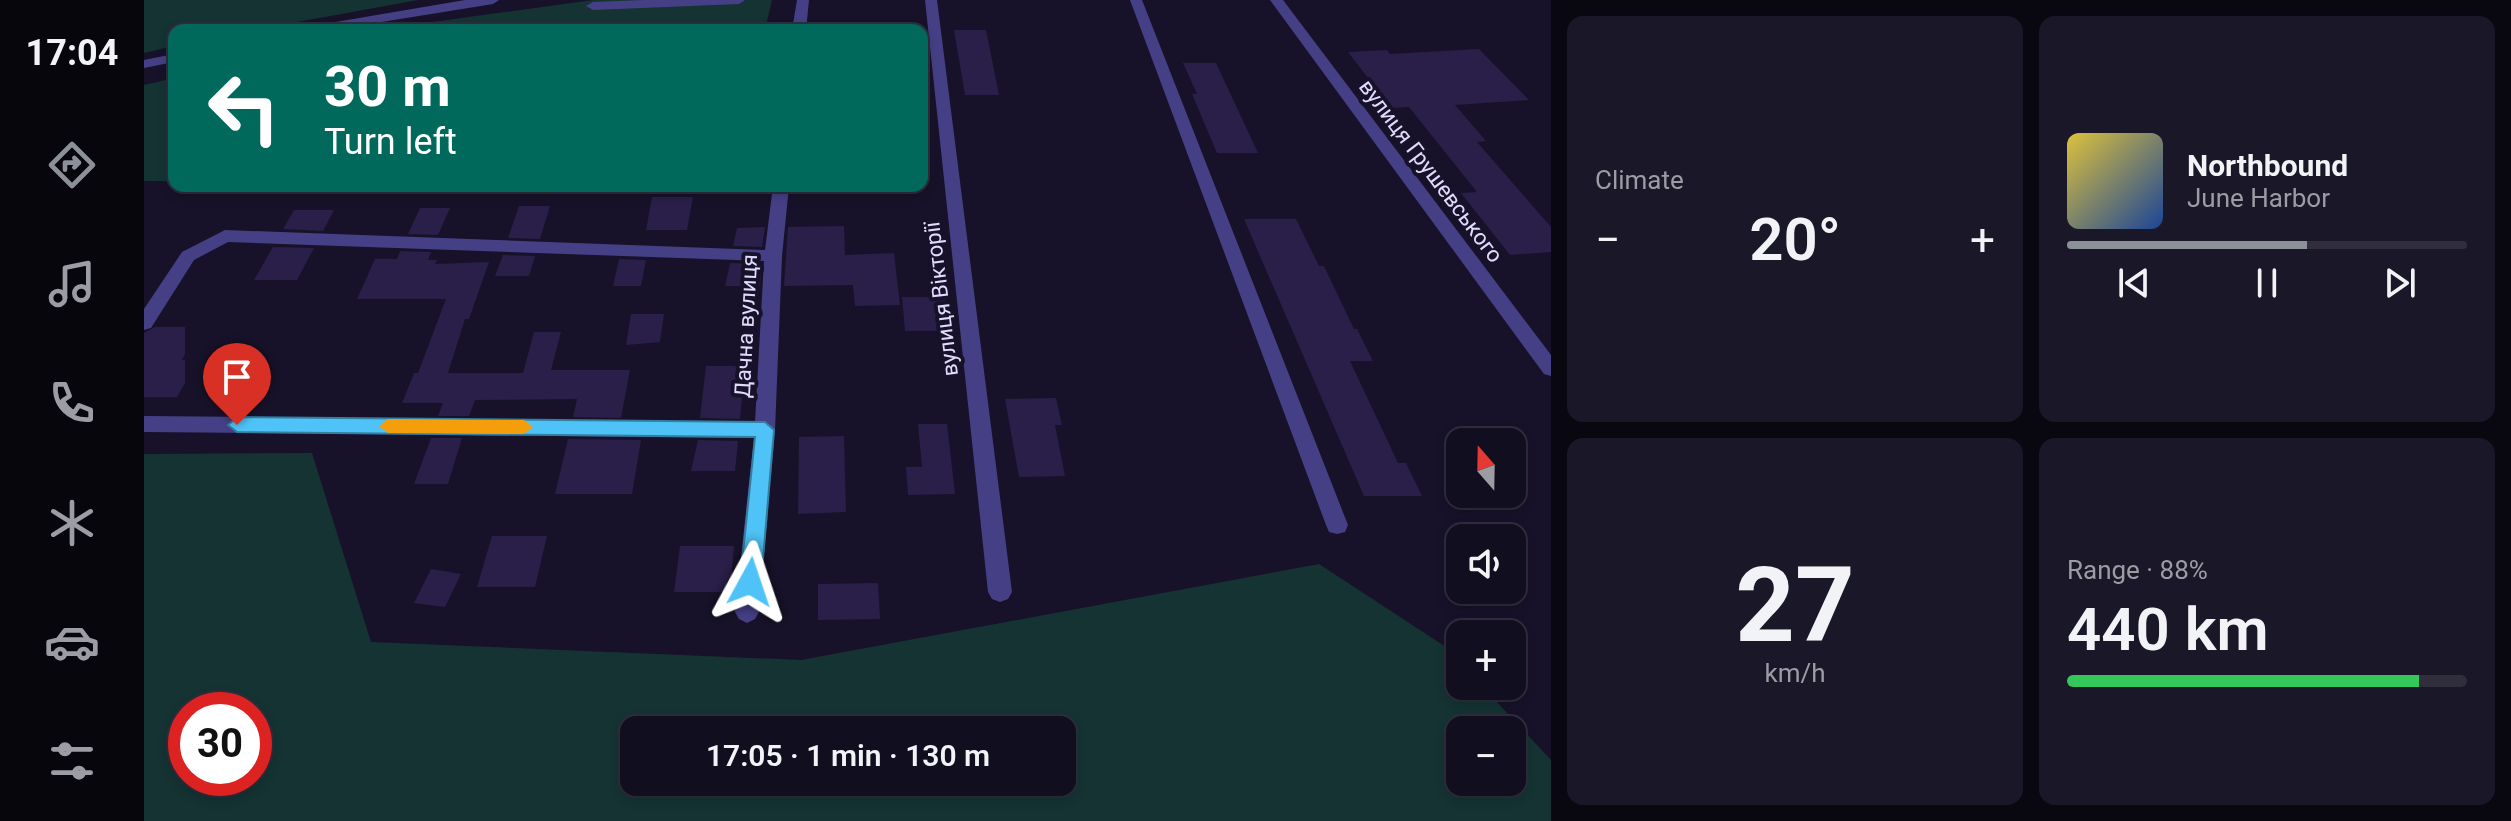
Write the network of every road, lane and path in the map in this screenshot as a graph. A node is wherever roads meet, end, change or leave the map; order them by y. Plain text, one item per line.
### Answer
1 (493, 0) edge
2 (739, 0) edge
3 (803, 0) edge
4 (931, 0) edge
5 (1136, 0) edge
6 (1276, 0) edge
7 (593, 6) dead end
8 (342, 24) edge
9 (800, 24) edge
10 (168, 59) edge
11 (144, 64) edge
12 (780, 192) edge
13 (773, 256) junction
14 (144, 323) edge
15 (1551, 369) edge
16 (144, 424) edge
17 (765, 430) junction
18 (1337, 525) dead end
19 (1000, 592) dead end
20 (747, 612) dead end

1 - 8 street
2 - 7 street
3 - 9 street
4 - 19 street, вулиця Вікторії
5 - 18 street
6 - 15 street, вулиця Грушевського
10 - 11 street
12 - 13 street, Дачна вулиця
13 - 14 street
13 - 17 street, Дачна вулиця
16 - 17 street
17 - 20 street, Дачна вулиця

